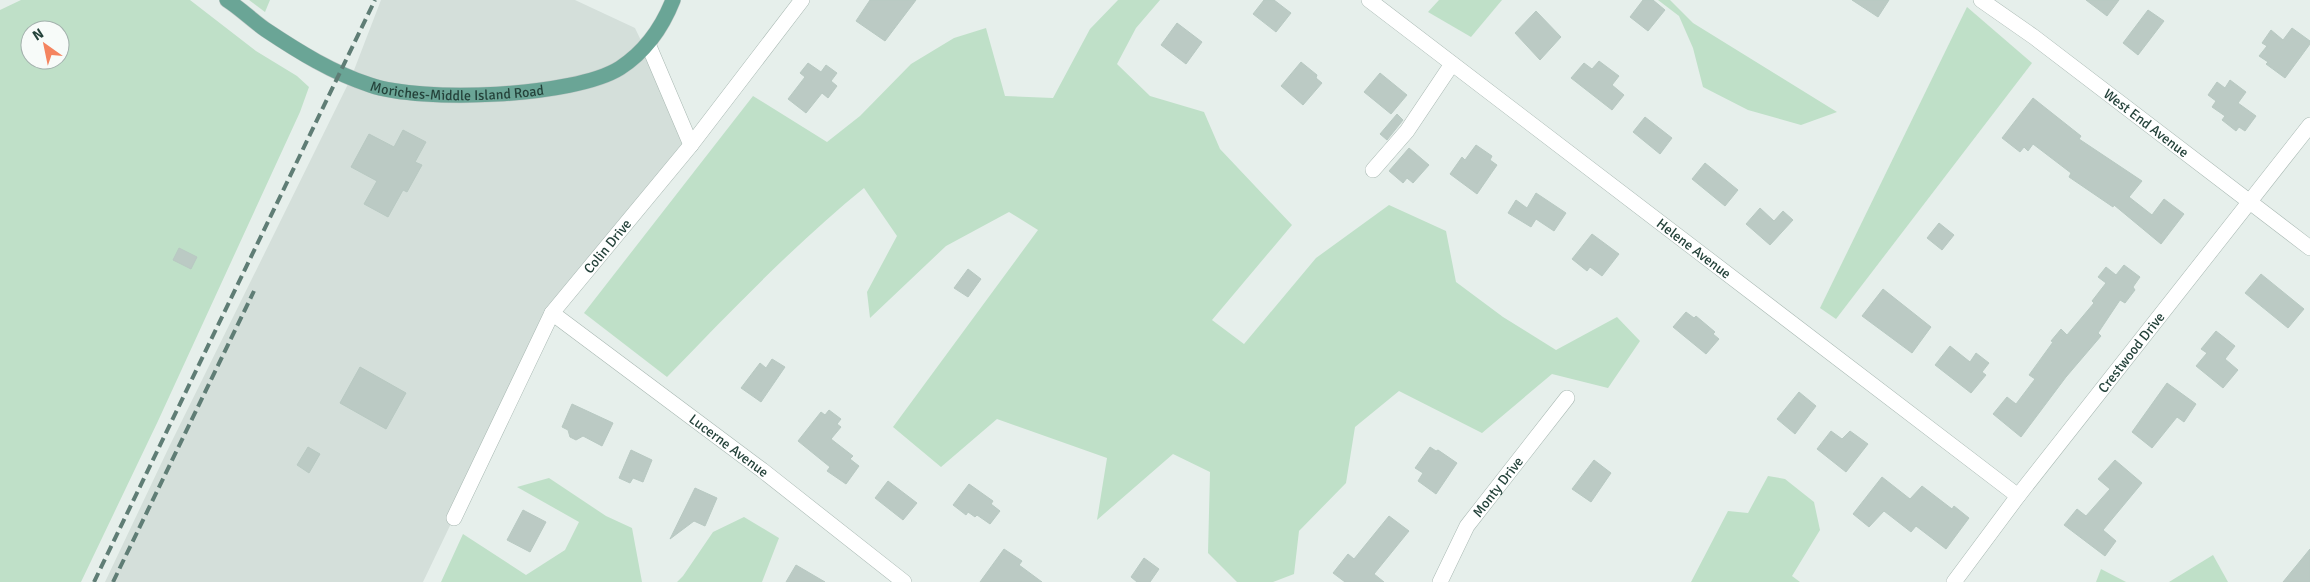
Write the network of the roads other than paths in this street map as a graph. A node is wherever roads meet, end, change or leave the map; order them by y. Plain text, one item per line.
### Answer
1 (227, 0) edge
2 (673, 0) edge
3 (802, 0) edge
4 (1369, 0) edge
5 (1981, 0) edge
6 (648, 44) junction
7 (1452, 64) junction
8 (2310, 125) edge
9 (691, 145) junction
10 (1373, 170) dead end
11 (2250, 201) junction
12 (2310, 248) edge
13 (552, 313) junction
14 (1567, 398) dead end
15 (2018, 496) junction
16 (454, 518) dead end
17 (904, 582) edge
18 (1440, 582) edge
19 (1954, 582) edge

1 - 6 main road, Moriches-Middle Island Road
2 - 6 main road, Moriches-Middle Island Road
3 - 9 street, Colin Drive
4 - 7 street, Helene Avenue
5 - 11 street, West End Avenue
6 - 9 street
7 - 10 street
7 - 15 street, Helene Avenue
8 - 11 street, Crestwood Drive
9 - 13 street, Colin Drive
11 - 12 street, West End Avenue
11 - 15 street, Crestwood Drive
13 - 16 street, Colin Drive
13 - 17 street, Lucerne Avenue
14 - 18 street, Monty Drive
15 - 19 street, Crestwood Drive

